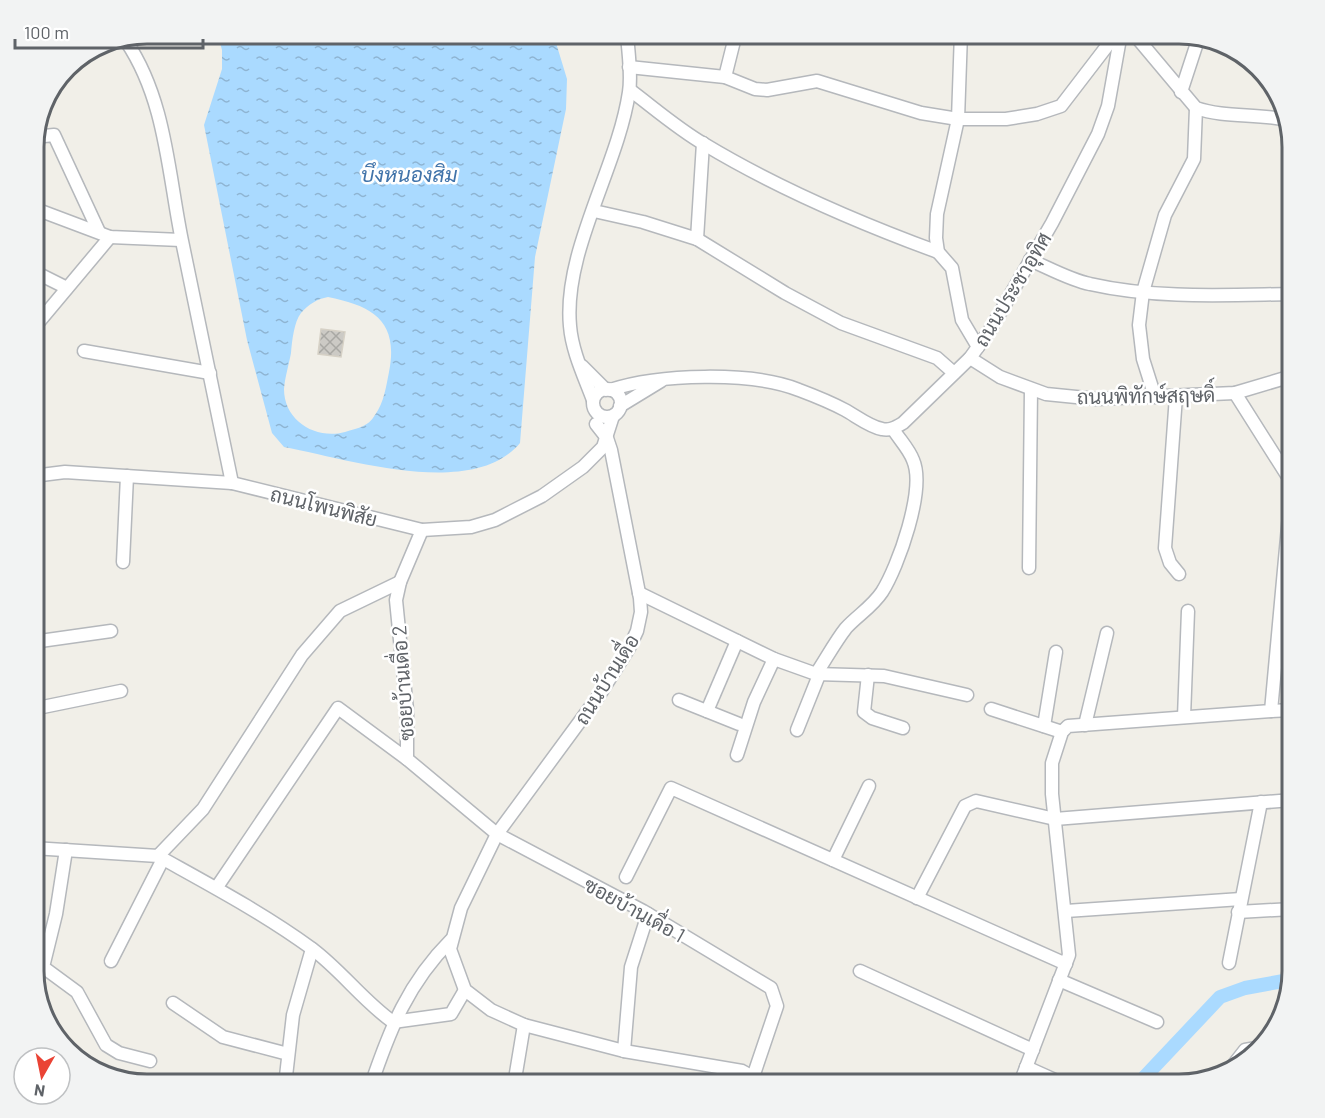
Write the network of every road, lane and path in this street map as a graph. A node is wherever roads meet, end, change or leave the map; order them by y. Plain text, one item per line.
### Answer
1 (627, 44) edge
2 (733, 44) edge
3 (961, 44) edge
4 (1110, 44) edge
5 (1118, 44) edge
6 (1142, 44) edge
7 (129, 45) edge
8 (1196, 45) edge
9 (628, 68) junction
10 (725, 76) junction
11 (630, 90) junction
12 (1181, 92) junction
13 (1196, 108) junction
14 (1277, 118) edge
15 (958, 119) junction
16 (45, 136) edge
17 (703, 143) junction
18 (594, 211) junction
19 (44, 212) edge
20 (105, 234) junction
21 (697, 239) junction
22 (181, 240) junction
23 (938, 252) junction
24 (1030, 260) junction
25 (44, 276) edge
26 (67, 288) junction
27 (1143, 292) junction
28 (1282, 294) edge
29 (44, 315) edge
30 (978, 347) junction
31 (84, 351) dead end
32 (970, 358) junction
33 (579, 363) junction
34 (210, 373) junction
35 (954, 374) junction
36 (664, 378) junction
37 (1282, 379) edge
38 (1031, 389) junction
39 (608, 390) junction
40 (1235, 393) junction
41 (1176, 396) junction
42 (1155, 397) junction
43 (593, 400) junction
44 (617, 411) junction
45 (596, 418) junction
46 (893, 429) junction
47 (607, 438) junction
48 (594, 456) junction
49 (1282, 467) edge
50 (44, 475) edge
51 (127, 476) junction
52 (232, 483) junction
53 (422, 530) junction
54 (123, 562) dead end
55 (1029, 568) dead end
56 (1179, 574) dead end
57 (400, 582) junction
58 (1282, 592) edge
59 (639, 593) junction
60 (1188, 611) dead end
61 (111, 631) dead end
62 (1107, 633) dead end
63 (44, 640) edge
64 (737, 640) junction
65 (1056, 652) dead end
66 (774, 658) junction
67 (817, 675) junction
68 (868, 675) junction
69 (121, 691) dead end
70 (967, 695) dead end
71 (679, 700) dead end
72 (44, 707) edge
73 (990, 709) dead end
74 (1282, 710) edge
75 (707, 711) junction
76 (1271, 711) junction
77 (1184, 717) junction
78 (739, 724) dead end
79 (1085, 724) junction
80 (1044, 726) junction
81 (903, 728) dead end
82 (797, 730) dead end
83 (1062, 732) junction
84 (737, 755) dead end
85 (407, 759) junction
86 (869, 786) dead end
87 (1282, 801) edge
88 (1261, 802) junction
89 (1055, 819) junction
90 (497, 834) junction
91 (44, 849) edge
92 (66, 850) junction
93 (160, 858) junction
94 (833, 860) junction
95 (626, 878) dead end
96 (218, 887) junction
97 (917, 898) junction
98 (1241, 899) junction
99 (1282, 910) edge
100 (1066, 911) junction
101 (1239, 912) junction
102 (648, 914) junction
103 (451, 940) junction
104 (312, 949) junction
105 (111, 961) dead end
106 (44, 963) edge
107 (1229, 963) dead end
108 (1066, 964) junction
109 (44, 968) edge
110 (861, 971) dead end
111 (1059, 980) junction
112 (465, 990) junction
113 (173, 1003) dead end
114 (393, 1022) junction
115 (1157, 1022) dead end
116 (524, 1025) junction
117 (1033, 1050) junction
118 (624, 1051) junction
119 (288, 1054) junction
120 (150, 1061) dead end
121 (286, 1074) edge
122 (375, 1074) edge
123 (516, 1074) edge
124 (739, 1074) edge
125 (751, 1074) edge
126 (1028, 1074) edge

1 - 9 street
2 - 10 street
3 - 15 street
4 - 15 street
5 - 24 street, ถนนประชาอุทิศ
6 - 12 street
7 - 22 street
8 - 12 street
9 - 10 street
9 - 11 street
10 - 15 street
11 - 17 street
11 - 18 street
12 - 13 street
13 - 14 street
13 - 27 street
15 - 23 street
16 - 20 street
17 - 21 street
17 - 23 street
18 - 21 street
18 - 33 street
19 - 20 street
20 - 22 street
20 - 26 street
21 - 35 street
22 - 34 street
23 - 30 street
24 - 27 street
24 - 30 street, ถนนประชาอุทิศ
25 - 26 street
26 - 29 street
27 - 28 street
27 - 42 street
30 - 32 street, ถนนประชาอุทิศ
31 - 34 street
32 - 35 street, ถนนประชาอุทิศ
32 - 38 street, ถนนพิทักษ์สฤษดิ์
33 - 39 street
33 - 43 street
34 - 52 street
35 - 46 street, ถนนประชาอุทิศ
36 - 39 street
36 - 44 street
36 - 46 street
37 - 40 street, ถนนพิทักษ์สฤษดิ์
38 - 42 street, ถนนพิทักษ์สฤษดิ์
38 - 55 street
39 - 43 street
39 - 44 street
40 - 41 street, ถนนพิทักษ์สฤษดิ์
40 - 49 street
41 - 42 street, ถนนพิทักษ์สฤษดิ์
41 - 56 street
43 - 45 street
44 - 45 street
44 - 47 street
45 - 47 street, ถนนบ้านเดื่อ
45 - 48 street
46 - 67 street
47 - 48 street, ถนนโพนพิสัย
47 - 59 street, ถนนบ้านเดื่อ
48 - 53 street, ถนนโพนพิสัย
50 - 51 street, ถนนโพนพิสัย
51 - 52 street, ถนนโพนพิสัย
51 - 54 street
52 - 53 street, ถนนโพนพิสัย
53 - 57 street, ซอยบ้านเดื่อ 2
57 - 85 street, ซอยบ้านเดื่อ 2
57 - 93 street
58 - 76 street
59 - 64 street
59 - 90 street, ถนนบ้านเดื่อ
60 - 77 street
61 - 63 street
62 - 79 street
64 - 66 street
64 - 75 street
65 - 80 street
66 - 67 street
66 - 84 street
67 - 68 street
67 - 82 street
68 - 70 street
68 - 81 street
69 - 72 street
71 - 75 street
73 - 80 street
74 - 76 street
75 - 78 street
76 - 77 street
77 - 79 street
79 - 83 street
80 - 83 street
83 - 89 street
85 - 90 street, ซอยบ้านเดื่อ 2
85 - 96 street
86 - 94 street
87 - 88 street
88 - 89 street
88 - 98 street
89 - 97 street
89 - 100 street
90 - 102 street, ซอยบ้านเดื่อ 1
90 - 103 street, ถนนบ้านเดื่อ
91 - 92 street
92 - 93 street
92 - 106 street
93 - 96 street
93 - 105 street
94 - 95 street
94 - 97 street
96 - 104 street
97 - 108 street
98 - 100 street
98 - 101 street
99 - 101 street
100 - 108 street
101 - 107 street
102 - 118 street
102 - 125 street, ซอยบ้านเดื่อ 1
103 - 112 street
103 - 114 street
104 - 114 street
104 - 119 street
108 - 111 street
109 - 120 street
110 - 117 street
111 - 115 street
111 - 117 street
112 - 114 street
112 - 116 street
113 - 119 street
114 - 122 street
116 - 118 street
116 - 123 street
117 - 126 street
118 - 124 street
119 - 121 street

